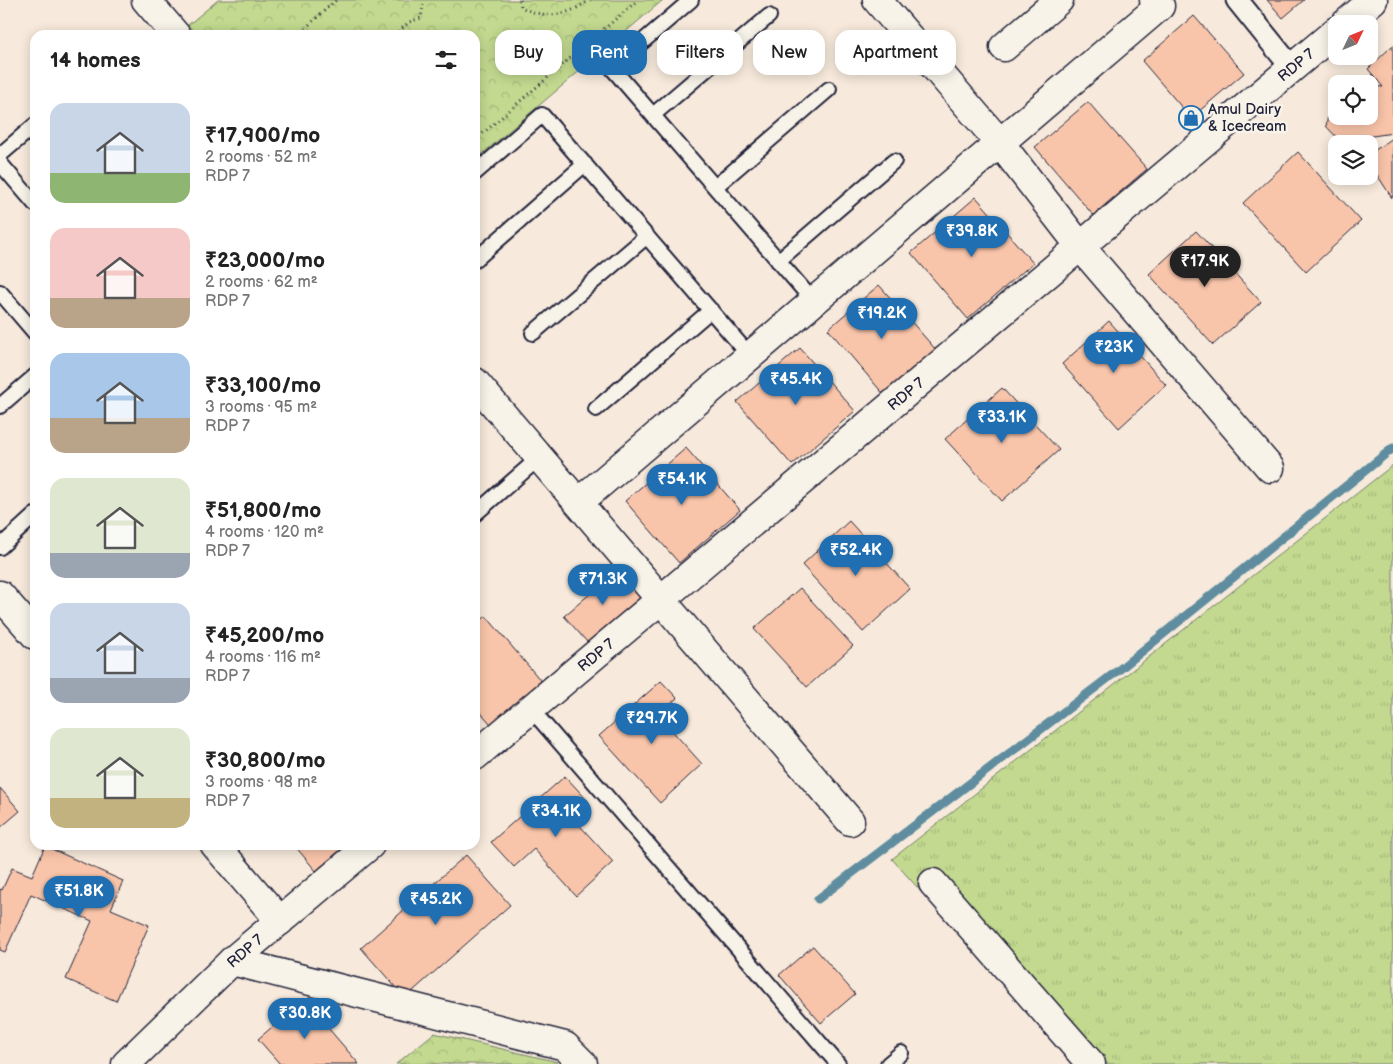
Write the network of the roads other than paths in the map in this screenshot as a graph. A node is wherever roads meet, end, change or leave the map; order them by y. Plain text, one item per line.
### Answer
1 (146, 0) edge
2 (691, 0) edge
3 (1059, 0) edge
4 (1154, 0) edge
5 (1237, 0) edge
6 (1373, 0) edge
7 (892, 5) edge
8 (1356, 15) edge
9 (769, 16) dead end
10 (172, 30) edge
11 (1328, 38) edge
12 (1004, 47) dead end
13 (1292, 68) junction
14 (829, 89) dead end
15 (653, 115) junction
16 (30, 129) edge
17 (1000, 143) junction
18 (0, 155) edge
19 (894, 161) dead end
20 (0, 163) edge
21 (586, 164) junction
22 (480, 169) edge
23 (715, 187) junction
24 (30, 198) edge
25 (647, 236) junction
26 (1080, 246) junction
27 (480, 256) edge
28 (778, 261) junction
29 (0, 292) edge
30 (814, 302) junction
31 (711, 310) junction
32 (30, 327) edge
33 (533, 333) dead end
34 (750, 356) junction
35 (30, 380) edge
36 (480, 388) edge
37 (0, 406) edge
38 (596, 409) dead end
39 (540, 457) junction
40 (1270, 468) dead end
41 (579, 502) junction
42 (480, 510) edge
43 (30, 519) edge
44 (0, 546) edge
45 (0, 595) edge
46 (661, 600) junction
47 (30, 629) edge
48 (531, 709) junction
49 (480, 752) edge
50 (850, 821) dead end
51 (219, 850) edge
52 (364, 850) edge
53 (933, 883) dead end
54 (280, 920) junction
55 (232, 961) junction
56 (901, 1053) dead end
57 (126, 1064) edge
58 (583, 1064) edge
59 (838, 1064) edge
60 (888, 1064) edge
61 (1091, 1064) edge

1 - 10 street
2 - 15 lane
3 - 12 street
4 - 17 street
5 - 13 street
6 - 8 street
7 - 17 street
9 - 15 lane
11 - 13 street, RDP 7
13 - 26 street, RDP 7
14 - 23 lane
15 - 23 lane
16 - 18 lane
17 - 26 street
17 - 30 street
19 - 28 lane
20 - 24 lane
21 - 22 lane
21 - 25 lane
21 - 27 lane
23 - 28 lane
25 - 31 lane
25 - 33 lane
26 - 40 street
26 - 46 street, RDP 7
28 - 30 lane
29 - 32 lane
30 - 34 street
31 - 34 lane
31 - 38 lane
34 - 41 street
35 - 37 lane
36 - 39 street
39 - 41 street
39 - 42 lane
41 - 46 street
43 - 44 lane
45 - 47 street
46 - 48 street, RDP 7
46 - 50 street
48 - 49 street, RDP 7
48 - 59 lane
51 - 54 street
52 - 54 street, RDP 7
53 - 61 street
54 - 55 street, RDP 7
55 - 57 street, RDP 7
55 - 58 street
56 - 60 lane

